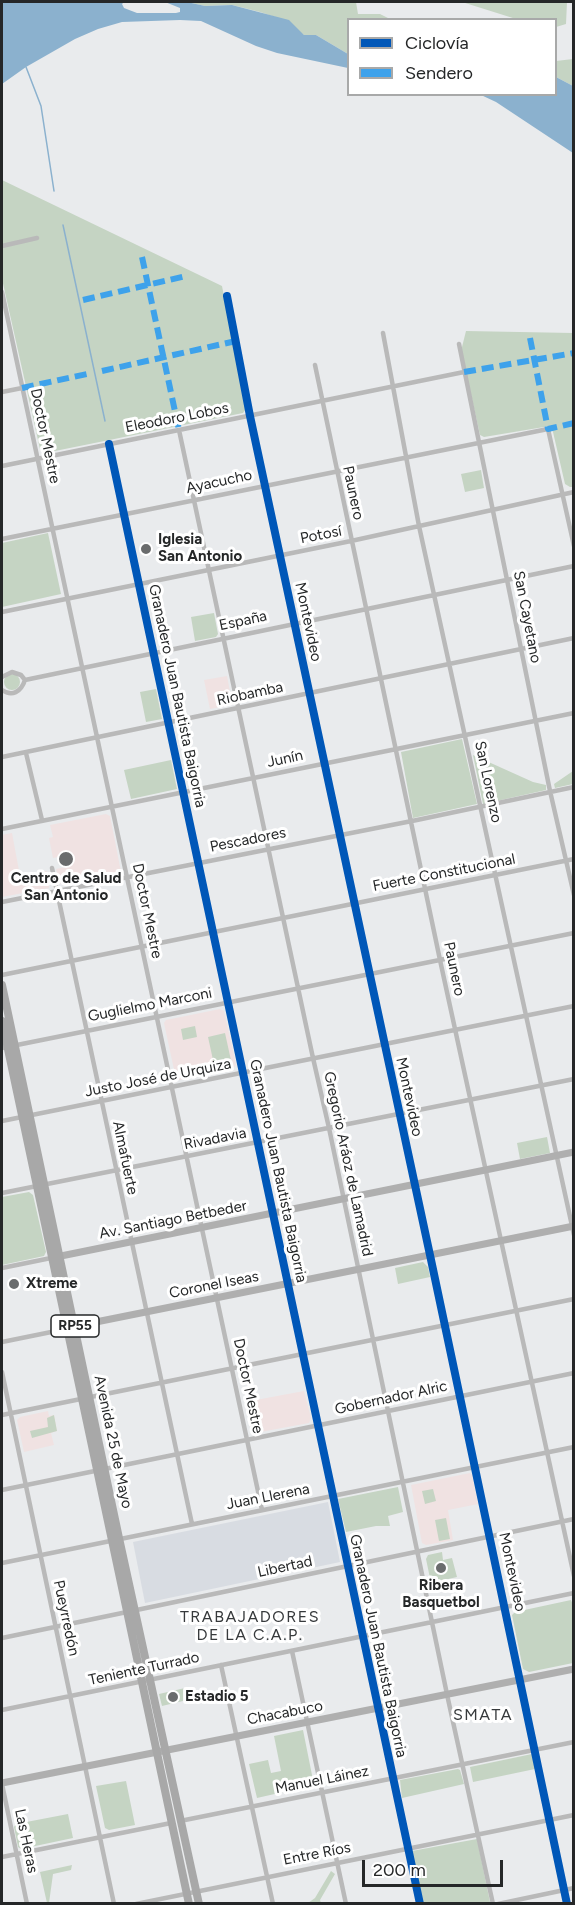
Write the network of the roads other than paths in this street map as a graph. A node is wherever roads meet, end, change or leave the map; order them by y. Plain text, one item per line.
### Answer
1 (37, 238) dead end
2 (2, 246) edge
3 (2, 292) edge
4 (227, 296) dead end
5 (4, 317) edge
6 (383, 333) dead end
7 (459, 344) dead end
8 (315, 365) dead end
9 (464, 372) junction
10 (393, 386) junction
11 (22, 388) junction
12 (2, 392) edge
13 (322, 401) junction
14 (250, 416) junction
15 (179, 430) junction
16 (478, 441) junction
17 (109, 444) junction
18 (406, 457) junction
19 (37, 459) junction
20 (2, 466) edge
21 (336, 471) junction
22 (265, 485) junction
23 (573, 492) edge
24 (562, 494) junction
25 (195, 500) junction
26 (493, 510) junction
27 (124, 514) junction
28 (419, 526) junction
29 (52, 529) junction
30 (2, 539) edge
31 (351, 541) junction
32 (573, 546) edge
33 (280, 555) junction
34 (573, 566) edge
35 (209, 570) junction
36 (507, 579) junction
37 (139, 584) junction
38 (435, 594) junction
39 (67, 599) junction
40 (366, 608) junction
41 (2, 612) edge
42 (295, 624) junction
43 (573, 638) edge
44 (224, 639) junction
45 (522, 649) junction
46 (154, 653) junction
47 (450, 664) junction
48 (82, 668) junction
49 (2, 676) edge
50 (381, 679) junction
51 (25, 680) junction
52 (2, 690) edge
53 (309, 694) junction
54 (239, 709) junction
55 (573, 713) edge
56 (536, 720) junction
57 (169, 723) junction
58 (465, 734) junction
59 (97, 738) junction
60 (396, 748) junction
61 (26, 753) junction
62 (2, 757) edge
63 (324, 763) junction
64 (253, 777) junction
65 (573, 787) edge
66 (550, 791) junction
67 (184, 792) junction
68 (112, 806) junction
69 (481, 807) junction
70 (42, 820) junction
71 (410, 821) junction
72 (2, 829) edge
73 (339, 835) junction
74 (269, 849) junction
75 (573, 859) edge
76 (567, 860) junction
77 (199, 863) junction
78 (51, 868) dead end
79 (496, 875) junction
80 (128, 877) junction
81 (425, 889) junction
82 (57, 891) junction
83 (573, 895) edge
84 (2, 902) edge
85 (355, 903) junction
86 (283, 918) junction
87 (213, 932) junction
88 (573, 933) edge
89 (142, 945) junction
90 (511, 945) junction
91 (440, 960) junction
92 (70, 961) junction
93 (369, 974) junction
94 (2, 975) edge
95 (2, 985) edge
96 (298, 988) junction
97 (227, 1002) junction
98 (573, 1006) edge
99 (526, 1015) junction
100 (158, 1016) junction
101 (2, 1021) edge
102 (455, 1030) junction
103 (85, 1031) junction
104 (384, 1044) junction
105 (8, 1046) edge
106 (313, 1059) junction
107 (243, 1073) junction
108 (573, 1079) edge
109 (541, 1086) junction
110 (173, 1087) junction
111 (471, 1100) junction
112 (100, 1101) junction
113 (399, 1114) junction
114 (26, 1117) junction
115 (2, 1121) edge
116 (329, 1128) junction
117 (258, 1142) junction
118 (573, 1152) edge
119 (187, 1156) junction
120 (556, 1156) junction
121 (486, 1170) junction
122 (116, 1171) junction
123 (415, 1185) junction
124 (40, 1186) junction
125 (2, 1193) edge
126 (344, 1200) junction
127 (273, 1214) junction
128 (573, 1226) edge
129 (202, 1228) junction
130 (573, 1235) edge
131 (500, 1241) junction
132 (131, 1242) junction
133 (430, 1255) junction
134 (60, 1257) junction
135 (51, 1258) junction
136 (2, 1268) edge
137 (358, 1269) junction
138 (288, 1284) junction
139 (217, 1298) junction
140 (573, 1299) edge
141 (516, 1311) junction
142 (147, 1312) junction
143 (445, 1325) junction
144 (75, 1327) junction
145 (66, 1329) junction
146 (373, 1340) junction
147 (2, 1342) edge
148 (303, 1354) junction
149 (232, 1369) junction
150 (2, 1372) edge
151 (573, 1373) edge
152 (162, 1382) junction
153 (531, 1382) junction
154 (460, 1396) junction
155 (85, 1398) junction
156 (387, 1411) junction
157 (10, 1413) junction
158 (2, 1415) edge
159 (318, 1426) junction
160 (247, 1440) junction
161 (573, 1447) edge
162 (546, 1453) junction
163 (178, 1454) junction
164 (475, 1467) junction
165 (100, 1470) junction
166 (403, 1482) junction
167 (26, 1485) junction
168 (2, 1490) edge
169 (332, 1496) junction
170 (262, 1510) junction
171 (573, 1519) edge
172 (562, 1522) junction
173 (192, 1524) junction
174 (490, 1536) junction
175 (115, 1539) junction
176 (418, 1552) junction
177 (40, 1555) junction
178 (2, 1563) edge
179 (347, 1566) junction
180 (573, 1576) edge
181 (573, 1593) edge
182 (506, 1608) junction
183 (132, 1612) junction
184 (432, 1623) junction
185 (56, 1627) junction
186 (362, 1636) junction
187 (2, 1638) edge
188 (292, 1651) junction
189 (222, 1665) junction
190 (573, 1669) edge
191 (151, 1680) junction
192 (520, 1680) junction
193 (141, 1681) junction
194 (447, 1694) junction
195 (70, 1696) junction
196 (378, 1708) junction
197 (2, 1710) edge
198 (307, 1722) junction
199 (237, 1736) junction
200 (573, 1742) edge
201 (536, 1750) junction
202 (166, 1751) junction
203 (156, 1753) junction
204 (462, 1764) junction
205 (86, 1767) junction
206 (393, 1779) junction
207 (2, 1783) edge
208 (322, 1792) junction
209 (252, 1806) junction
210 (573, 1815) edge
211 (550, 1820) junction
212 (180, 1821) junction
213 (171, 1823) junction
214 (477, 1834) junction
215 (100, 1837) junction
216 (408, 1848) junction
217 (17, 1854) junction
218 (2, 1857) edge
219 (337, 1863) junction
220 (267, 1876) junction
221 (573, 1888) edge
222 (564, 1890) junction
223 (196, 1891) junction
224 (187, 1893) junction
225 (27, 1904) edge
226 (114, 1904) edge
227 (136, 1904) edge
228 (189, 1904) edge
229 (199, 1904) edge
230 (273, 1904) edge
231 (346, 1904) edge
232 (420, 1904) edge
233 (493, 1904) edge
234 (498, 1904) edge
235 (567, 1904) edge

1 - 2 street
3 - 5 street, Doctor Mestre
4 - 14 street, Montevideo
5 - 11 street, Doctor Mestre
6 - 10 street, San Lorenzo
7 - 9 street, San Cayetano
8 - 13 street, Paunero
9 - 10 street, Eleodoro Lobos
9 - 16 street, San Cayetano
10 - 13 street, Eleodoro Lobos
10 - 18 street, San Lorenzo
11 - 12 street
11 - 19 street, Doctor Mestre
13 - 14 street, Eleodoro Lobos
13 - 21 street, Paunero
14 - 15 street, Eleodoro Lobos
14 - 22 street, Montevideo
15 - 17 street, Eleodoro Lobos
15 - 25 street, Gregorio Aráoz de Lamadrid
16 - 18 street, Ayacucho
16 - 24 street, Ayacucho
16 - 26 street, San Cayetano
17 - 19 street, Eleodoro Lobos
17 - 27 street, Granadero Juan Bautista Baigorria
18 - 21 street, Ayacucho
18 - 28 street, San Lorenzo
19 - 20 street, Eleodoro Lobos
19 - 29 street, Doctor Mestre
21 - 22 street, Ayacucho
21 - 31 street, Paunero
22 - 25 street, Ayacucho
22 - 33 street, Montevideo
23 - 24 street, Potosí
24 - 26 street, Potosí
24 - 32 street
25 - 27 street, Ayacucho
25 - 35 street, Gregorio Aráoz de Lamadrid
26 - 28 street, Potosí
26 - 36 street, San Cayetano
27 - 29 street, Ayacucho
27 - 37 street, Granadero Juan Bautista Baigorria
28 - 31 street, Potosí
28 - 38 street, San Lorenzo
29 - 30 street, Ayacucho
29 - 39 street, Doctor Mestre
31 - 33 street, Potosí
31 - 40 street, Paunero
33 - 35 street, Potosí
33 - 42 street, Montevideo
34 - 36 street, España
35 - 37 street, Potosí
35 - 44 street, Gregorio Aráoz de Lamadrid
36 - 38 street, España
36 - 45 street, San Cayetano
37 - 39 street, Potosí
37 - 46 street, Granadero Juan Bautista Baigorria
38 - 40 street, España
38 - 47 street, San Lorenzo
39 - 41 street, Potosí
39 - 48 street, Doctor Mestre
40 - 42 street, España
40 - 50 street, Paunero
42 - 44 street, España
42 - 53 street, Montevideo
43 - 45 street, Riobamba
44 - 46 street, España
44 - 54 street, Gregorio Aráoz de Lamadrid
45 - 47 street, Riobamba
45 - 56 street, San Cayetano
46 - 48 street, España
46 - 57 street, Granadero Juan Bautista Baigorria
47 - 50 street, Riobamba
47 - 58 street, San Lorenzo
48 - 51 street, España
48 - 59 street, Doctor Mestre
49 - 51 street, España
50 - 53 street, Riobamba
50 - 60 street, Paunero
51 - 52 street, España
53 - 54 street, Riobamba
53 - 63 street, Montevideo
54 - 57 street, Riobamba
54 - 64 street, Gregorio Aráoz de Lamadrid
55 - 56 street, Junín
56 - 58 street, Junín
56 - 66 street, San Cayetano
57 - 59 street, Riobamba
57 - 67 street, Granadero Juan Bautista Baigorria
58 - 60 street, Junín
58 - 69 street, San Lorenzo
59 - 61 street, Riobamba
59 - 68 street, Doctor Mestre
60 - 63 street, Junín
60 - 71 street, Paunero
61 - 62 street, Riobamba
61 - 70 street
63 - 64 street, Junín
63 - 73 street, Montevideo
64 - 67 street, Junín
64 - 74 street, Gregorio Aráoz de Lamadrid
65 - 66 street, Pescadores
66 - 69 street, Pescadores
66 - 76 street, San Cayetano
67 - 68 street, Junín
67 - 77 street, Granadero Juan Bautista Baigorria
68 - 70 street, Junín
68 - 80 street, Doctor Mestre
69 - 71 street, Pescadores
69 - 79 street, San Lorenzo
70 - 72 street, Junín
71 - 73 street, Pescadores
71 - 81 street, Paunero
73 - 74 street, Pescadores
73 - 85 street, Montevideo
74 - 77 street, Pescadores
74 - 86 street, Gregorio Aráoz de Lamadrid
75 - 76 street, Fuerte Constitucional
76 - 79 street, Fuerte Constitucional
76 - 83 street, San Cayetano
77 - 80 street, Pescadores
77 - 87 street, Granadero Juan Bautista Baigorria
78 - 82 street, Almafuerte
79 - 81 street, Fuerte Constitucional
79 - 90 street, San Lorenzo
80 - 82 street, Pescadores
80 - 89 street, Doctor Mestre
81 - 85 street, Fuerte Constitucional
81 - 91 street, Paunero
82 - 84 street, Pescadores
82 - 92 street, Almafuerte
85 - 86 street, Fuerte Constitucional
85 - 93 street, Montevideo
86 - 87 street, Fuerte Constitucional
86 - 96 street, Gregorio Aráoz de Lamadrid
87 - 89 street, Fuerte Constitucional
87 - 97 street, Granadero Juan Bautista Baigorria
88 - 90 street, Guglielmo Marconi
89 - 92 street, Fuerte Constitucional
89 - 100 street, Doctor Mestre
90 - 91 street, Guglielmo Marconi
90 - 99 street, San Lorenzo
91 - 93 street, Guglielmo Marconi
91 - 102 street, Paunero
92 - 94 street, Fuerte Constitucional
92 - 103 street, Almafuerte
93 - 96 street, Guglielmo Marconi
93 - 104 street, Montevideo
95 - 105 main road, Avenida 25 de Mayo / RP55
96 - 97 street, Guglielmo Marconi
96 - 106 street, Gregorio Aráoz de Lamadrid
97 - 100 street, Guglielmo Marconi
97 - 107 street, Granadero Juan Bautista Baigorria
98 - 99 street, Justo José de Urquiza
99 - 102 street, Justo José de Urquiza
99 - 109 street, San Lorenzo
100 - 103 street, Guglielmo Marconi
100 - 110 street, Doctor Mestre
101 - 105 main road, Avenida 25 de Mayo / RP55
102 - 104 street, Justo José de Urquiza
102 - 111 street, Paunero
103 - 105 street, Guglielmo Marconi
103 - 112 street, Almafuerte
104 - 106 street, Justo José de Urquiza
104 - 113 street, Montevideo
105 - 114 main road, Avenida 25 de Mayo / RP55
106 - 107 street, Justo José de Urquiza
106 - 116 street, Gregorio Aráoz de Lamadrid
107 - 110 street, Justo José de Urquiza
107 - 117 street, Granadero Juan Bautista Baigorria
108 - 109 street, Rivadavia
109 - 111 street, Rivadavia
109 - 120 street, San Lorenzo
110 - 112 street, Justo José de Urquiza
110 - 119 street, Doctor Mestre
111 - 113 street, Rivadavia
111 - 121 street, Paunero
112 - 114 street, Justo José de Urquiza
112 - 122 street, Almafuerte
113 - 116 street, Rivadavia
113 - 123 street, Montevideo
114 - 115 street, Justo José de Urquiza
114 - 124 main road, Avenida 25 de Mayo / RP55
116 - 117 street, Rivadavia
116 - 126 street, Gregorio Aráoz de Lamadrid
117 - 119 street, Rivadavia
117 - 127 street, Granadero Juan Bautista Baigorria
118 - 120 main road, Av. Santiago Betbeder
119 - 122 street, Rivadavia
119 - 129 street, Doctor Mestre
120 - 121 main road, Av. Santiago Betbeder
120 - 128 street, San Lorenzo
121 - 123 main road, Av. Santiago Betbeder
121 - 131 street, Paunero
122 - 124 street, Rivadavia
122 - 132 street, Almafuerte
123 - 126 main road, Av. Santiago Betbeder
123 - 133 street, Montevideo
124 - 125 street, Rivadavia
124 - 134 main road, Avenida 25 de Mayo / RP55
124 - 135 main road, Avenida 25 de Mayo / RP55
126 - 127 main road, Av. Santiago Betbeder
126 - 137 street, Gregorio Aráoz de Lamadrid
127 - 129 main road, Av. Santiago Betbeder
127 - 138 street, Granadero Juan Bautista Baigorria
128 - 130 street, San Lorenzo
128 - 131 main road, Coronel Iseas
129 - 132 main road, Av. Santiago Betbeder
129 - 139 street, Doctor Mestre
131 - 133 main road, Coronel Iseas
131 - 141 street, Paunero
132 - 134 main road, Av. Santiago Betbeder
132 - 142 street, Almafuerte
133 - 137 main road, Coronel Iseas
133 - 143 street, Montevideo
134 - 135 main road, Av. Santiago Betbeder
134 - 144 main road, Avenida 25 de Mayo / RP55
135 - 136 street
135 - 145 main road, Avenida 25 de Mayo / RP55
137 - 138 main road, Coronel Iseas
137 - 146 street, Gregorio Aráoz de Lamadrid
138 - 139 main road, Coronel Iseas
138 - 148 street, Granadero Juan Bautista Baigorria
139 - 142 main road, Coronel Iseas
139 - 149 street, Doctor Mestre
140 - 141 street
141 - 143 street
141 - 153 street, Paunero
142 - 144 main road, Coronel Iseas
142 - 152 street, Almafuerte
143 - 146 street
143 - 154 street, Montevideo
144 - 145 main road, Coronel Iseas
144 - 155 main road, Avenida 25 de Mayo / RP55
145 - 147 street, Coronel Iseas
145 - 155 main road, Avenida 25 de Mayo / RP55
146 - 148 street
146 - 156 street, Gregorio Aráoz de Lamadrid
148 - 149 street
148 - 159 street, Granadero Juan Bautista Baigorria
149 - 152 street
149 - 160 street, Doctor Mestre
150 - 157 street, Pueyrredón
151 - 153 street, Gobernador Alric
152 - 155 street
152 - 163 street, Almafuerte
153 - 154 street, Gobernador Alric
153 - 162 street, Paunero
154 - 156 street, Gobernador Alric
154 - 164 street, Montevideo
155 - 157 street
155 - 165 main road, Avenida 25 de Mayo / RP55
156 - 159 street, Gobernador Alric
156 - 166 street, Gregorio Aráoz de Lamadrid
157 - 158 street
157 - 167 street, Pueyrredón
159 - 160 street, Gobernador Alric
159 - 169 street, Granadero Juan Bautista Baigorria
160 - 163 street, Gobernador Alric
160 - 170 street, Doctor Mestre
161 - 162 street, Juan Llerena
162 - 164 street, Juan Llerena
162 - 172 street, Paunero
163 - 165 street, Gobernador Alric
163 - 173 street, Almafuerte
164 - 166 street, Juan Llerena
164 - 174 street, Montevideo
165 - 167 street, Gobernador Alric
165 - 175 main road, Avenida 25 de Mayo / RP55
166 - 169 street, Juan Llerena
166 - 176 street, Gregorio Aráoz de Lamadrid
167 - 168 street, Gobernador Alric
167 - 177 street, Pueyrredón
169 - 170 street, Juan Llerena
169 - 179 street, Granadero Juan Bautista Baigorria
170 - 173 street, Juan Llerena
171 - 172 street, Libertad
172 - 174 street, Libertad
172 - 180 street, Paunero
173 - 175 street, Juan Llerena
174 - 176 street, Libertad
174 - 182 street, Montevideo
175 - 177 street, Juan Llerena
175 - 183 main road, Avenida 25 de Mayo / RP55
176 - 179 street, Libertad
176 - 184 street, Gregorio Aráoz de Lamadrid
177 - 178 street, Juan Llerena
177 - 185 street, Pueyrredón
179 - 183 street, Libertad
179 - 186 street, Granadero Juan Bautista Baigorria
181 - 182 street, Teniente Turrado
182 - 184 street, Teniente Turrado
182 - 192 street, Montevideo
183 - 185 street, Libertad
183 - 191 main road, Avenida 25 de Mayo / RP55
183 - 193 main road, Avenida 25 de Mayo / RP55
184 - 186 street, Teniente Turrado
184 - 194 street, Gregorio Aráoz de Lamadrid
185 - 187 street, Libertad
185 - 195 street, Pueyrredón
186 - 188 street, Teniente Turrado
186 - 196 street, Granadero Juan Bautista Baigorria
188 - 189 street, Teniente Turrado
188 - 198 street
189 - 191 street, Teniente Turrado
189 - 199 street
190 - 192 main road, Chacabuco
191 - 193 street, Teniente Turrado
191 - 202 main road, Avenida 25 de Mayo / RP55
192 - 194 main road, Chacabuco
192 - 201 street, Montevideo
193 - 195 street, Teniente Turrado
193 - 203 main road, Avenida 25 de Mayo / RP55
194 - 196 main road, Chacabuco
194 - 204 street, Gregorio Aráoz de Lamadrid
195 - 197 street, Teniente Turrado
195 - 205 street, Pueyrredón
196 - 198 main road, Chacabuco
196 - 206 street, Granadero Juan Bautista Baigorria
198 - 199 main road, Chacabuco
198 - 208 street
199 - 202 main road, Chacabuco
199 - 209 street
200 - 201 street, Manuel Láinez
201 - 204 street, Manuel Láinez
201 - 211 street, Montevideo
202 - 203 main road, Chacabuco
202 - 212 main road, Avenida 25 de Mayo / RP55
203 - 205 main road, Chacabuco
203 - 213 main road, Avenida 25 de Mayo / RP55
204 - 206 street, Manuel Láinez
204 - 214 street, Gregorio Aráoz de Lamadrid
205 - 207 main road, Chacabuco
205 - 215 street, Pueyrredón
206 - 208 street, Manuel Láinez
206 - 216 street, Granadero Juan Bautista Baigorria
207 - 217 street, Las Heras
208 - 209 street, Manuel Láinez
208 - 219 street
209 - 212 street, Manuel Láinez
209 - 220 street
210 - 211 street, Entre Ríos
211 - 214 street, Entre Ríos
211 - 222 street, Montevideo
212 - 213 main road
212 - 223 main road, Avenida 25 de Mayo / RP55
213 - 215 street
213 - 224 main road, Avenida 25 de Mayo / RP55
214 - 216 street, Entre Ríos
214 - 233 street, Gregorio Aráoz de Lamadrid
215 - 217 street
215 - 226 street, Pueyrredón
216 - 219 street, Entre Ríos
216 - 232 street, Granadero Juan Bautista Baigorria
217 - 218 street
217 - 225 street, Las Heras
219 - 220 street, Entre Ríos
219 - 231 street
220 - 223 street, Entre Ríos
220 - 230 street
221 - 222 street
222 - 234 street
222 - 235 street, Montevideo
223 - 224 street, Entre Ríos
223 - 229 main road, Avenida 25 de Mayo / RP55
224 - 227 street, Entre Ríos
224 - 228 main road, Avenida 25 de Mayo / RP55

